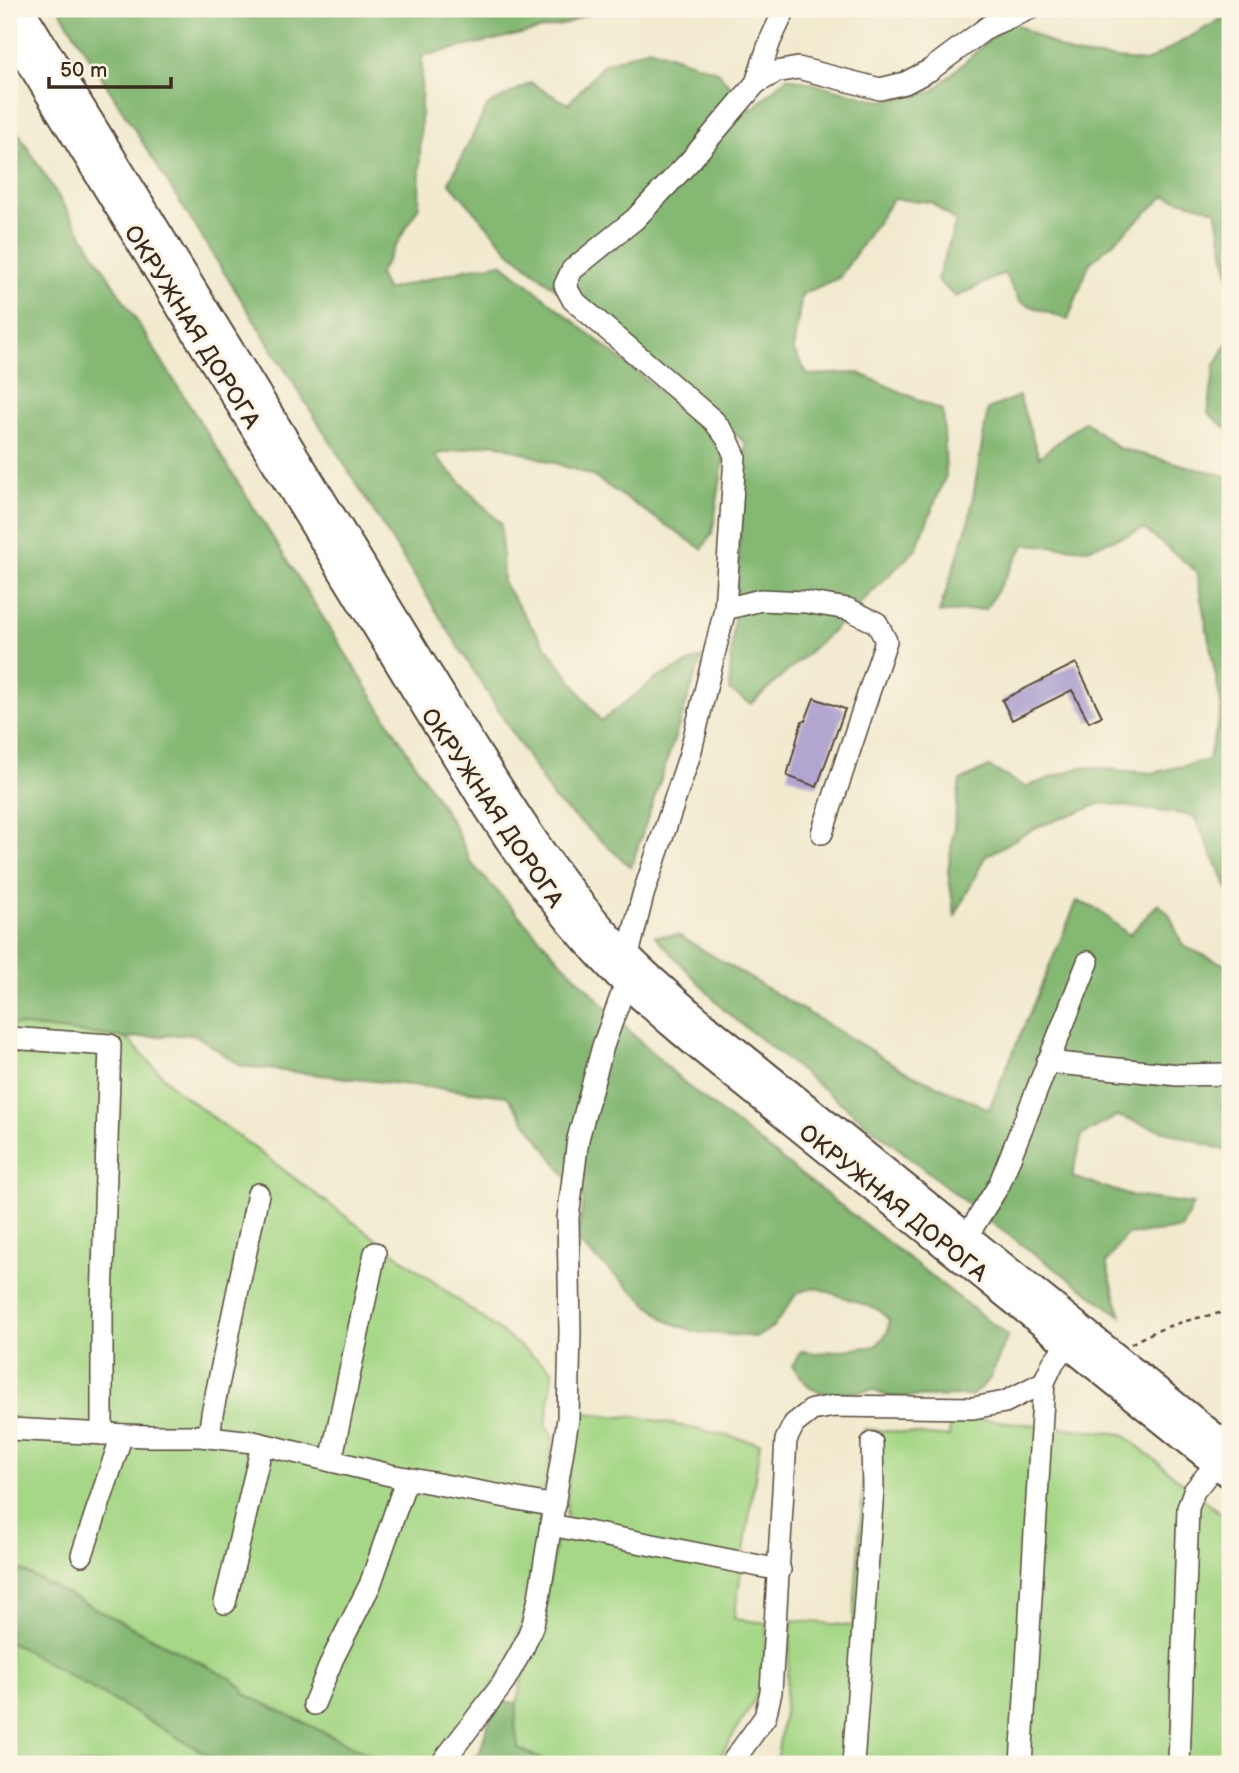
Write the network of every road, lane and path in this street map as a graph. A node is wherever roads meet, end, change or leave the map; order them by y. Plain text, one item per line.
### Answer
1 (21, 9) edge
2 (785, 9) edge
3 (1030, 9) edge
4 (9, 29) edge
5 (756, 83) junction
6 (725, 609) junction
7 (822, 833) dead end
8 (1088, 962) dead end
9 (626, 968) junction
10 (9, 1038) edge
11 (1047, 1062) junction
12 (1230, 1074) edge
13 (258, 1194) dead end
14 (967, 1236) junction
15 (375, 1253) dead end
16 (1230, 1311) edge
17 (1067, 1343) junction
18 (1113, 1355) junction
19 (1044, 1382) junction
20 (9, 1429) edge
21 (112, 1434) junction
22 (209, 1437) junction
23 (872, 1443) dead end
24 (262, 1445) junction
25 (331, 1461) junction
26 (1226, 1463) edge
27 (407, 1478) junction
28 (553, 1516) junction
29 (82, 1555) dead end
30 (780, 1570) junction
31 (225, 1602) dead end
32 (314, 1704) dead end
33 (441, 1764) edge
34 (732, 1764) edge
35 (853, 1764) edge
36 (1021, 1764) edge
37 (1180, 1764) edge

1 - 9 main road, ОКРУЖНАЯ ДОРОГА
2 - 5 street
3 - 5 street
4 - 9 main road, ОКРУЖНАЯ ДОРОГА
5 - 6 street
6 - 7 street
6 - 9 street
8 - 11 street
9 - 14 main road, ОКРУЖНАЯ ДОРОГА
9 - 17 main road, ОКРУЖНАЯ ДОРОГА
9 - 28 street
10 - 21 street
11 - 12 street
11 - 14 street
13 - 22 street
14 - 18 main road, ОКРУЖНАЯ ДОРОГА
15 - 25 street
16 - 18 path
17 - 19 street
17 - 26 main road, ОКРУЖНАЯ ДОРОГА
18 - 26 main road, ОКРУЖНАЯ ДОРОГА
19 - 30 street
19 - 36 street
20 - 21 street
21 - 22 street
21 - 29 street
22 - 24 street
23 - 35 street
24 - 25 street
24 - 31 street
25 - 27 street
26 - 37 street
27 - 28 street
27 - 32 street
28 - 30 street
28 - 33 street
30 - 34 street

